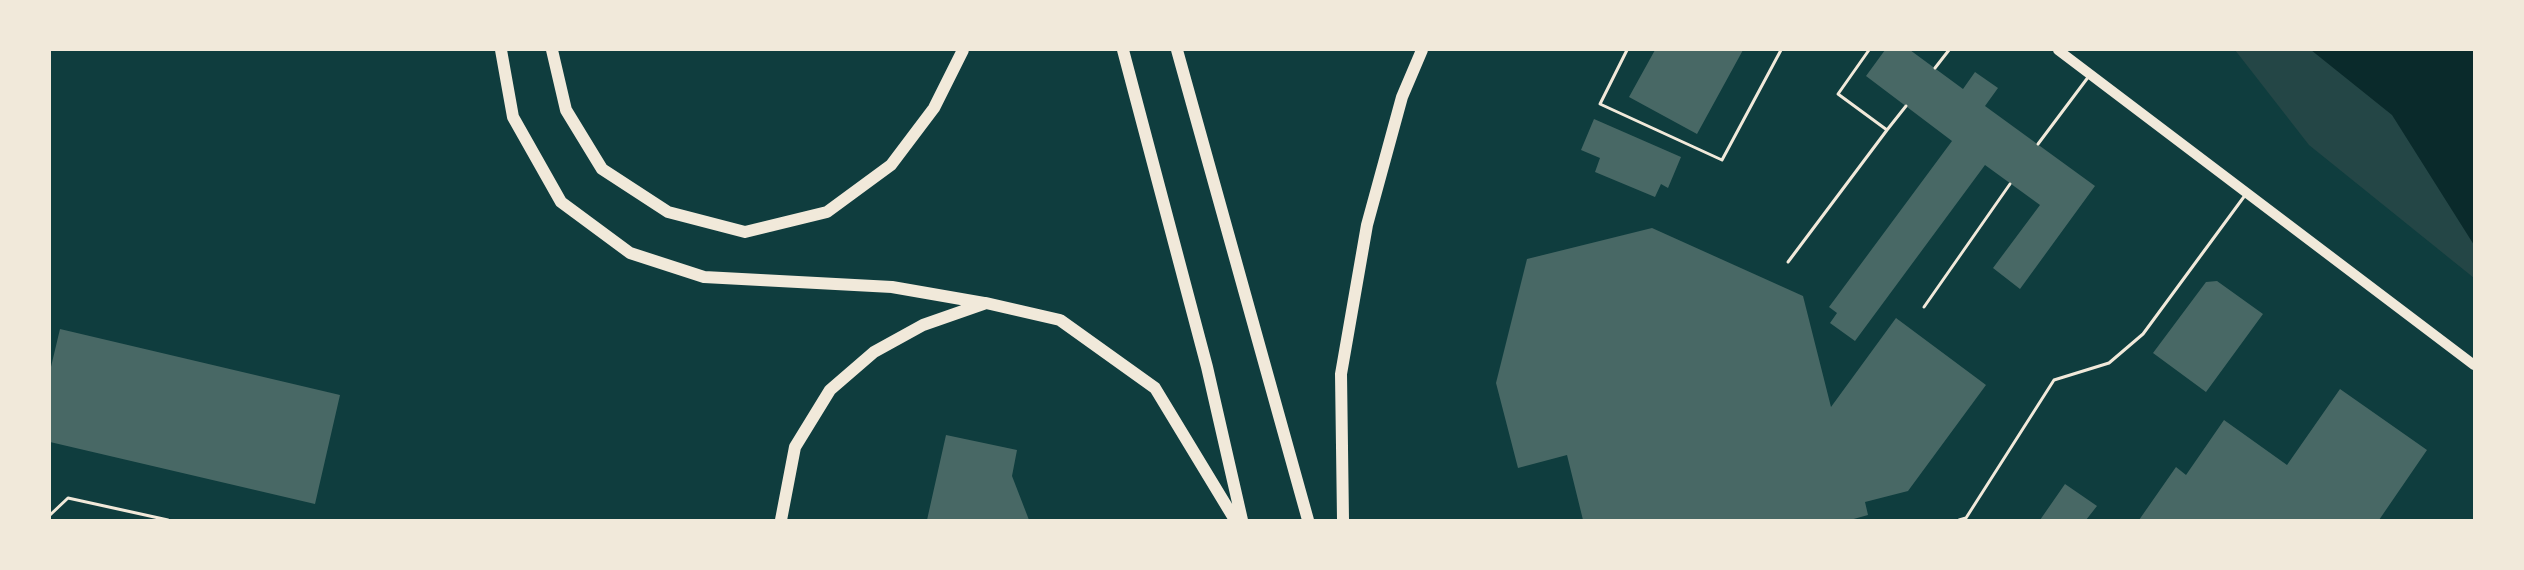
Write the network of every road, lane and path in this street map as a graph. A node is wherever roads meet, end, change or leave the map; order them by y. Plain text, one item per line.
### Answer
1 (501, 50) edge
2 (552, 50) edge
3 (963, 50) edge
4 (1123, 50) edge
5 (1177, 50) edge
6 (1422, 50) edge
7 (1627, 50) edge
8 (1782, 50) edge
9 (1869, 50) edge
10 (1949, 50) edge
11 (2058, 50) edge
12 (1935, 68) dead end
13 (2090, 74) junction
14 (1906, 106) dead end
15 (1887, 130) junction
16 (2038, 144) dead end
17 (2010, 184) dead end
18 (2247, 193) junction
19 (1788, 262) dead end
20 (986, 303) junction
21 (1924, 307) dead end
22 (2474, 365) edge
23 (50, 515) edge
24 (168, 520) edge
25 (781, 520) edge
26 (1235, 520) edge
27 (1242, 520) edge
28 (1308, 520) edge
29 (1343, 520) edge
30 (1959, 520) edge

1 - 20 highway
2 - 3 highway
4 - 27 highway
5 - 28 highway
6 - 29 highway
7 - 8 lane
9 - 15 lane
10 - 12 lane
11 - 13 main road
13 - 16 lane
13 - 18 main road
14 - 15 lane
15 - 19 lane
17 - 21 lane
18 - 22 main road
18 - 30 lane
20 - 25 highway
20 - 26 highway
23 - 24 lane

